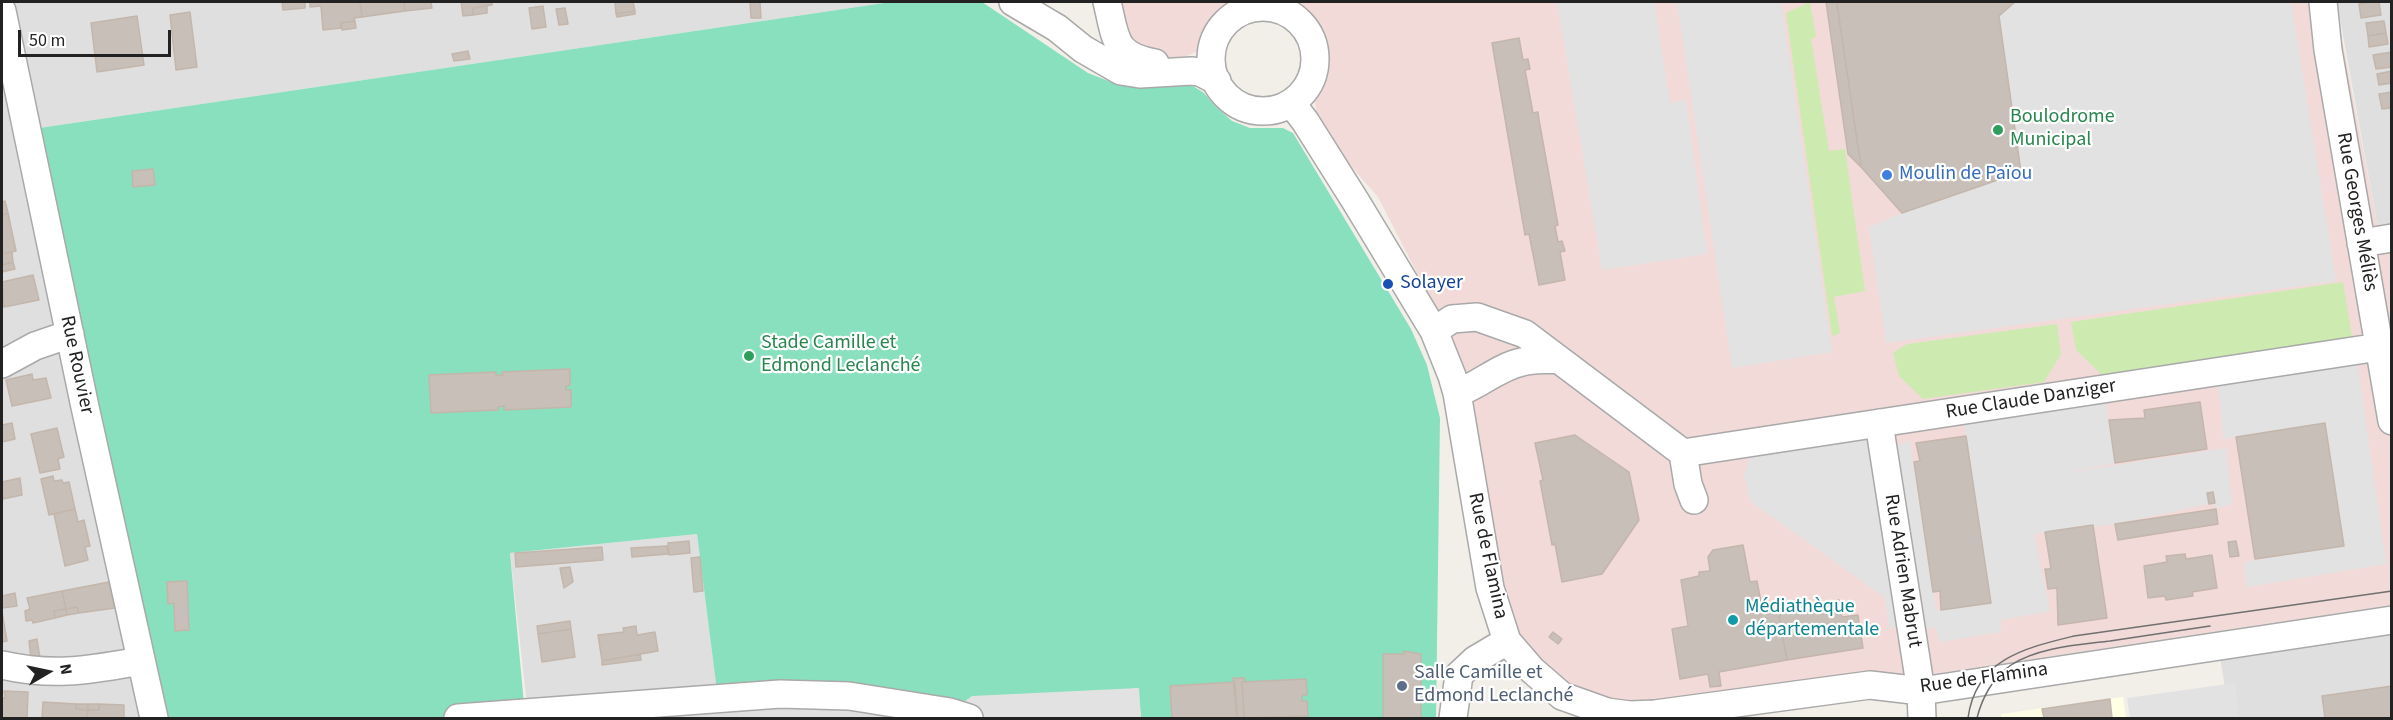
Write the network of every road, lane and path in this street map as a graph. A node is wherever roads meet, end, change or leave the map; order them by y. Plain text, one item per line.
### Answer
1 (1013, 2) edge
2 (2323, 2) edge
3 (2, 11) edge
4 (1110, 12) edge
5 (1057, 28) junction
6 (1211, 52) junction
7 (1217, 81) junction
8 (1291, 103) junction
9 (2391, 238) edge
10 (2361, 243) junction
11 (1434, 331) junction
12 (70, 334) junction
13 (2379, 347) junction
14 (1556, 359) junction
15 (2, 364) edge
16 (1457, 393) junction
17 (2391, 421) edge
18 (1879, 423) junction
19 (1683, 453) junction
20 (1694, 500) dead end
21 (2391, 620) edge
22 (1507, 641) junction
23 (141, 661) junction
24 (2, 665) edge
25 (1921, 690) junction
26 (154, 718) edge
27 (458, 718) edge
28 (969, 718) edge
29 (1453, 718) edge
30 (1922, 718) edge

1 - 5 street
2 - 10 street, Rue Georges Méliès
3 - 12 street, Rue Rouvier
4 - 5 street
4 - 6 street
5 - 7 street
6 - 7 street
6 - 8 street
7 - 8 street
8 - 11 street, Rue de Flamina
9 - 10 street
10 - 13 street, Rue Georges Méliès
11 - 14 street
11 - 16 street, Rue de Flamina
12 - 15 street
12 - 23 street, Rue Rouvier
13 - 17 street, Rue Georges Méliès
13 - 18 street, Rue Claude Danziger
14 - 16 street
14 - 19 street
16 - 22 street, Rue de Flamina
18 - 19 street, Rue Claude Danziger
18 - 25 street, Rue Adrien Mabrut
19 - 20 street
21 - 25 street, Rue de Flamina
22 - 25 street, Rue de Flamina
22 - 29 street
23 - 24 street
23 - 26 street, Rue Rouvier
25 - 30 street, Rue Adrien Mabrut
27 - 28 street

